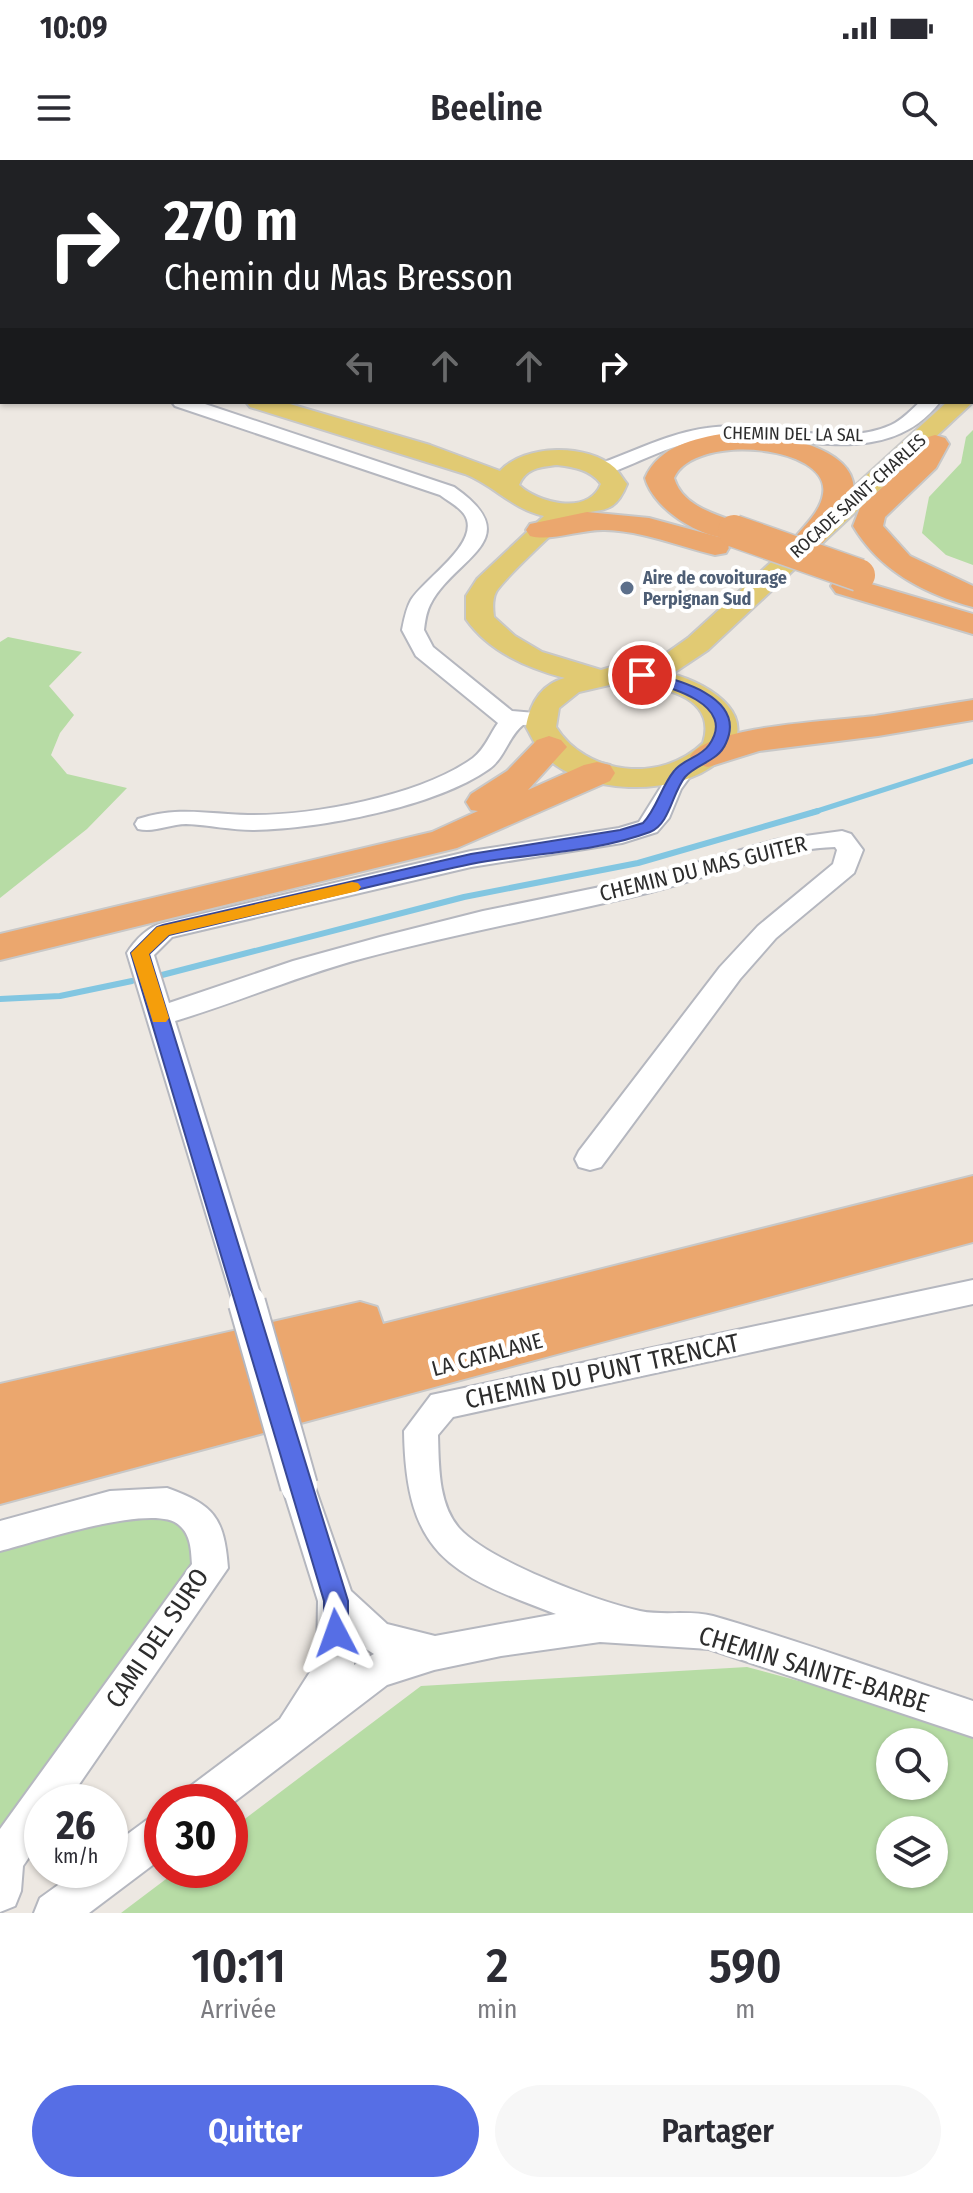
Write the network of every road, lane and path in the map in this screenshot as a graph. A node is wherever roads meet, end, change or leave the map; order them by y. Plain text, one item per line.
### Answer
1 (187, 404) edge
2 (264, 404) edge
3 (291, 404) edge
4 (929, 404) edge
5 (959, 404) edge
6 (973, 408) edge
7 (935, 444) junction
8 (534, 461) junction
9 (608, 480) junction
10 (514, 494) junction
11 (573, 509) junction
12 (541, 530) junction
13 (742, 544) junction
14 (804, 545) junction
15 (854, 580) junction
16 (973, 597) edge
17 (973, 614) edge
18 (973, 623) edge
19 (642, 675) junction
20 (596, 677) junction
21 (706, 699) junction
22 (973, 710) edge
23 (538, 722) junction
24 (695, 763) junction
25 (614, 776) junction
26 (661, 804) junction
27 (147, 824) dead end
28 (0, 923) edge
29 (0, 947) edge
30 (159, 1016) junction
31 (590, 1159) dead end
32 (973, 1193) edge
33 (973, 1225) edge
34 (707, 1261) junction
35 (973, 1292) edge
36 (0, 1405) edge
37 (0, 1441) edge
38 (0, 1482) edge
39 (0, 1536) edge
40 (336, 1601) junction
41 (639, 1627) junction
42 (434, 1653) junction
43 (973, 1719) edge
44 (294, 1732) junction
45 (56, 1784) edge
46 (226, 1784) edge
47 (24, 1829) edge
48 (144, 1846) edge
49 (0, 1891) edge
50 (0, 1902) edge
51 (8, 1913) edge
52 (55, 1913) edge

1 - 23 street
2 - 10 main road
3 - 8 main road
4 - 9 street, CHEMIN DEL LA SAL
5 - 14 main road, ROCADE SAINT-CHARLES
6 - 7 main road, ROCADE SAINT-CHARLES
7 - 16 highway
7 - 21 main road, ROCADE SAINT-CHARLES
8 - 9 main road
8 - 10 main road
9 - 11 main road
9 - 13 highway
10 - 11 main road
10 - 23 main road
11 - 12 main road
11 - 13 highway
12 - 13 highway
12 - 20 main road
13 - 14 highway
13 - 15 highway
14 - 19 main road, ROCADE SAINT-CHARLES
15 - 17 highway
15 - 18 highway
19 - 20 main road
19 - 21 main road
20 - 23 main road
21 - 24 main road
22 - 24 highway
23 - 25 main road
23 - 27 street
23 - 28 highway
24 - 25 main road
24 - 26 street
25 - 26 street
25 - 29 highway
26 - 30 street
30 - 31 street, CHEMIN DU MAS GUITER
30 - 40 street, bridge
32 - 34 highway, LA CATALANE
33 - 38 highway, LA CATALANE
34 - 36 highway
34 - 37 highway, LA CATALANE
35 - 41 street, CHEMIN DU PUNT TRENCAT
39 - 45 street, CAMI DEL SURO
40 - 42 street
40 - 44 street
41 - 42 street, CHEMIN SAINTE-BARBE
41 - 43 street, CHEMIN SAINTE-BARBE
42 - 44 street, CHEMIN SAINTE-BARBE
44 - 46 street, CHEMIN SAINTE-BARBE
47 - 49 street, CAMI DEL SURO
48 - 52 street
50 - 51 street

